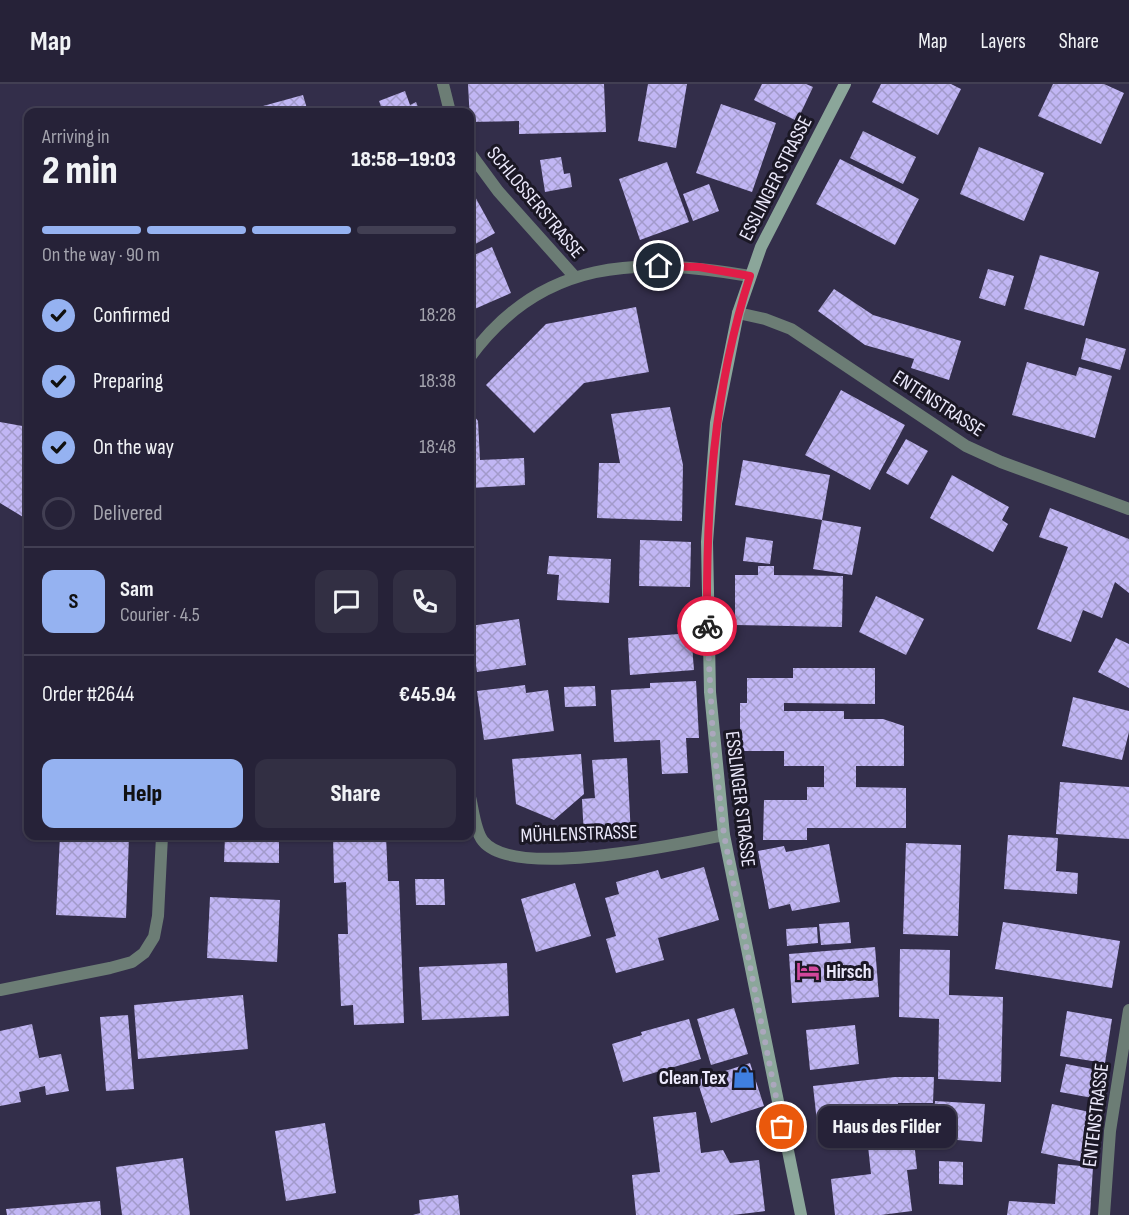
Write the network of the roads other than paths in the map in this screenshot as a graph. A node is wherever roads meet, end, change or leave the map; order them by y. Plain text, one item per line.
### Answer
1 (443, 84) edge
2 (845, 84) edge
3 (449, 108) edge
4 (474, 158) edge
5 (574, 276) junction
6 (750, 276) junction
7 (738, 313) junction
8 (474, 352) edge
9 (1129, 509) edge
10 (474, 811) edge
11 (724, 835) junction
12 (162, 840) edge
13 (0, 990) edge
14 (1128, 1017) edge
15 (801, 1215) edge
16 (1104, 1215) edge

1 - 3 street
2 - 6 main road, ESSLINGER STRASSE
4 - 5 street, SCHLOSSERSTRASSE
5 - 6 street, SCHLOSSERSTRASSE
5 - 8 street, SCHLOSSERSTRASSE
6 - 7 main road, ESSLINGER STRASSE
7 - 9 street, ENTENSTRASSE
7 - 11 main road, ESSLINGER STRASSE
10 - 11 street, MÜHLENSTRASSE
11 - 15 main road, ESSLINGER STRASSE
12 - 13 street
14 - 16 street, ENTENSTRASSE

